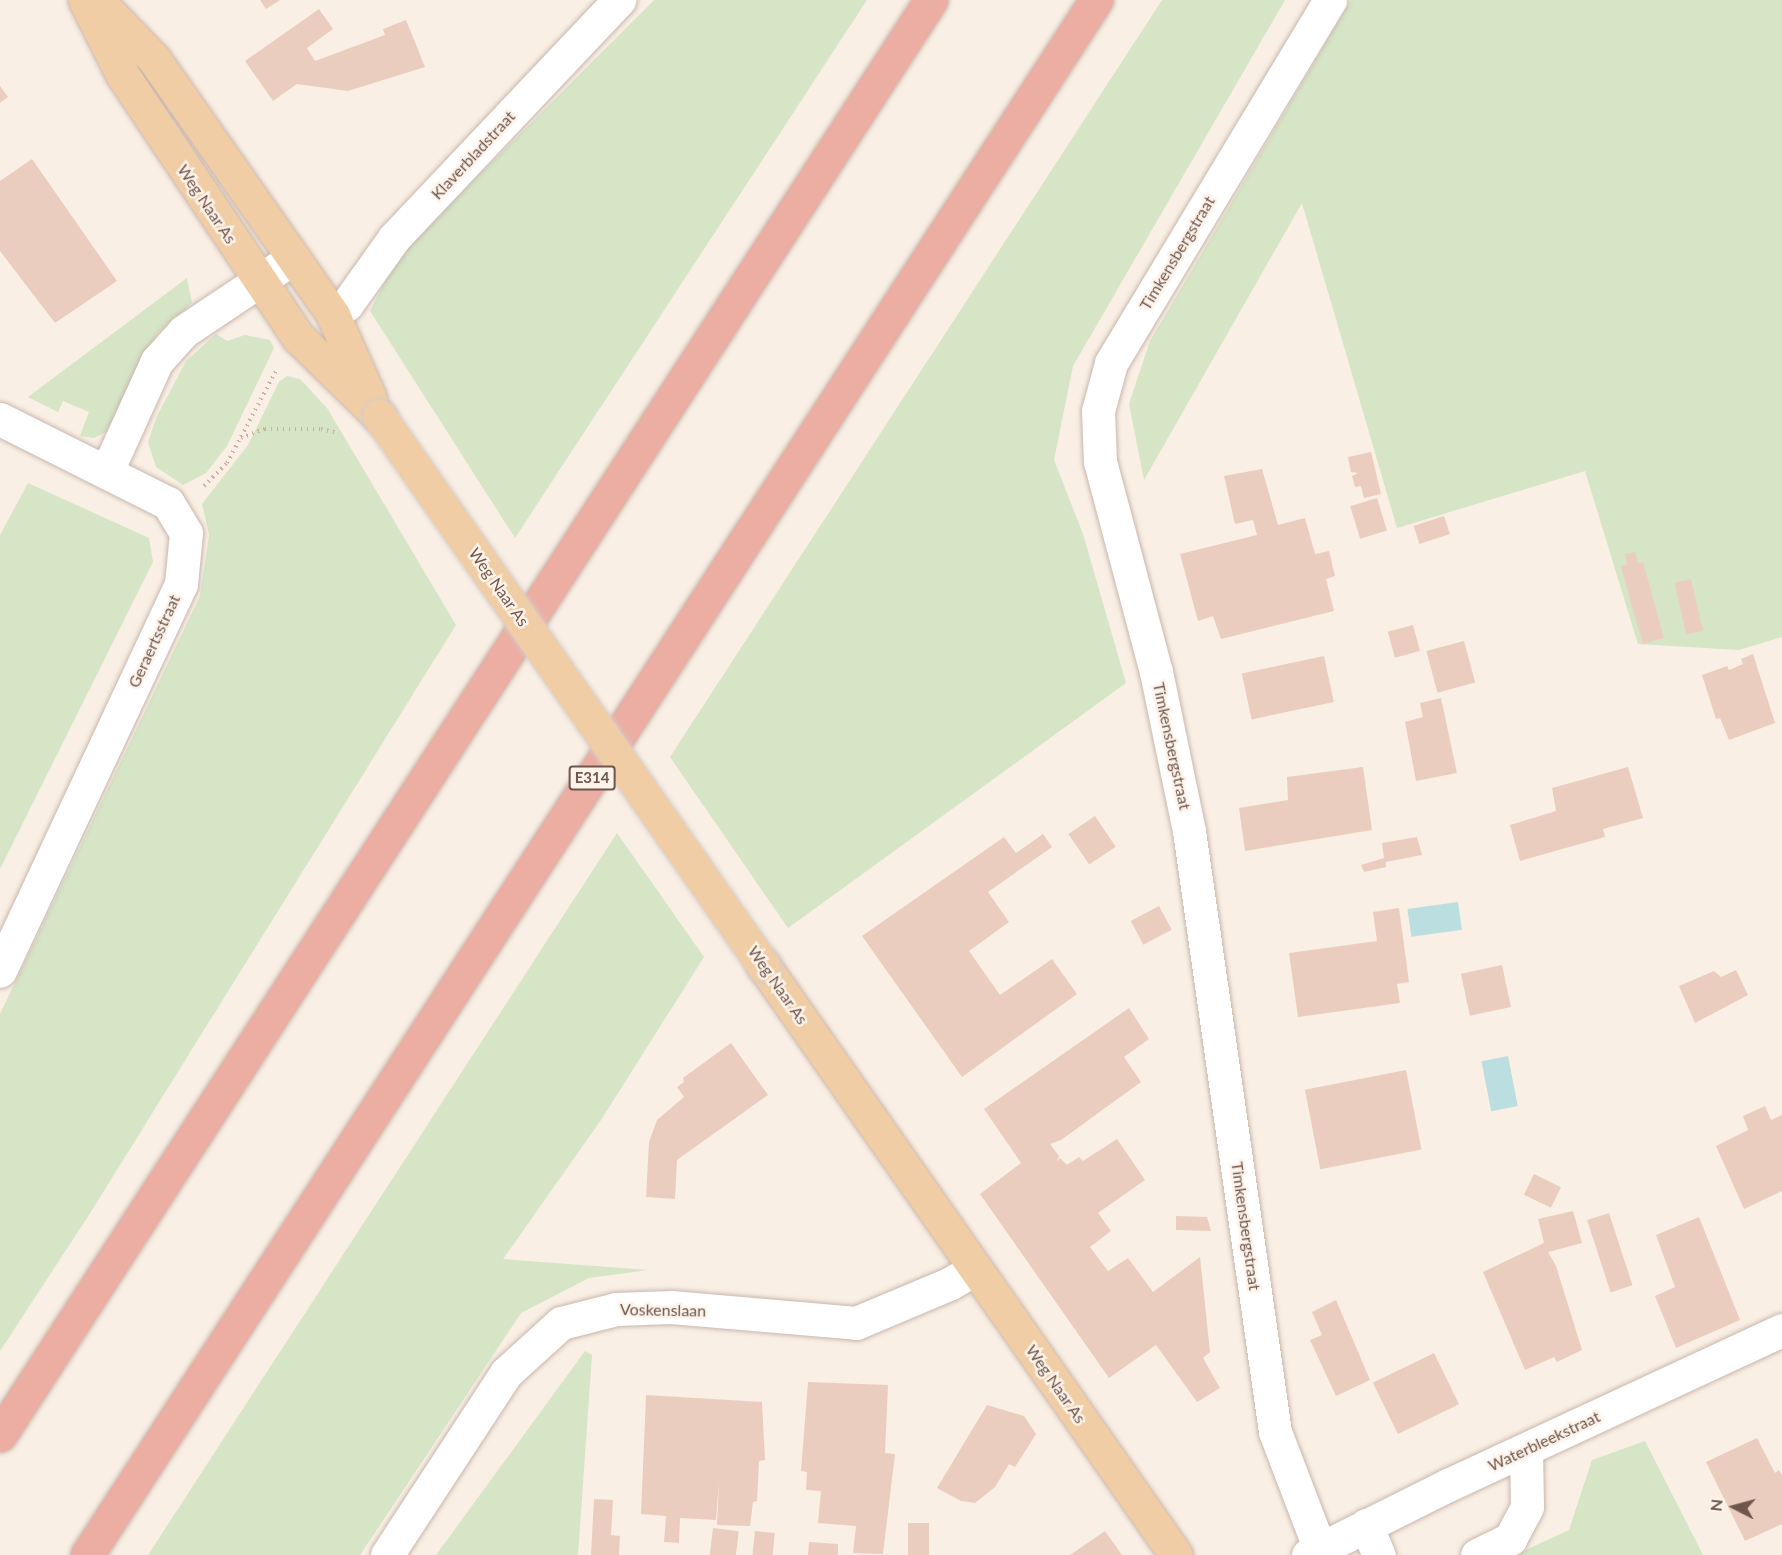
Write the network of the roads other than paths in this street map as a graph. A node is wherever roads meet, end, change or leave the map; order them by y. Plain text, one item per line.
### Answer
1 (85, 0) edge
2 (97, 0) edge
3 (619, 0) edge
4 (931, 0) edge
5 (1096, 0) edge
6 (1329, 0) edge
7 (292, 258) junction
8 (260, 282) junction
9 (333, 315) junction
10 (379, 416) junction
11 (0, 419) edge
12 (107, 471) junction
13 (0, 971) edge
14 (975, 1269) junction
15 (1782, 1330) edge
16 (0, 1435) edge
17 (1526, 1450) junction
18 (1366, 1525) junction
19 (1313, 1551) edge
20 (87, 1555) edge
21 (387, 1555) edge
22 (1176, 1555) edge
23 (1379, 1555) edge
24 (1477, 1555) edge

1 - 8 main road, Weg Naar As
2 - 7 main road, Weg Naar As
3 - 9 street, Klaverbladstraat
4 - 16 highway
5 - 20 highway, E314
6 - 19 street, Timkensbergstraat
7 - 8 street
7 - 9 main road, Weg Naar As
8 - 10 main road, Weg Naar As
8 - 12 street
9 - 10 main road, Weg Naar As
10 - 14 main road, Weg Naar As, bridge
11 - 12 street, Geraertsstraat
12 - 13 street, Geraertsstraat
14 - 21 street, Voskenslaan
14 - 22 main road, Weg Naar As
15 - 17 street, Waterbleekstraat
17 - 18 street, Waterbleekstraat
17 - 24 street
18 - 19 street, Waterbleekstraat
18 - 23 street

